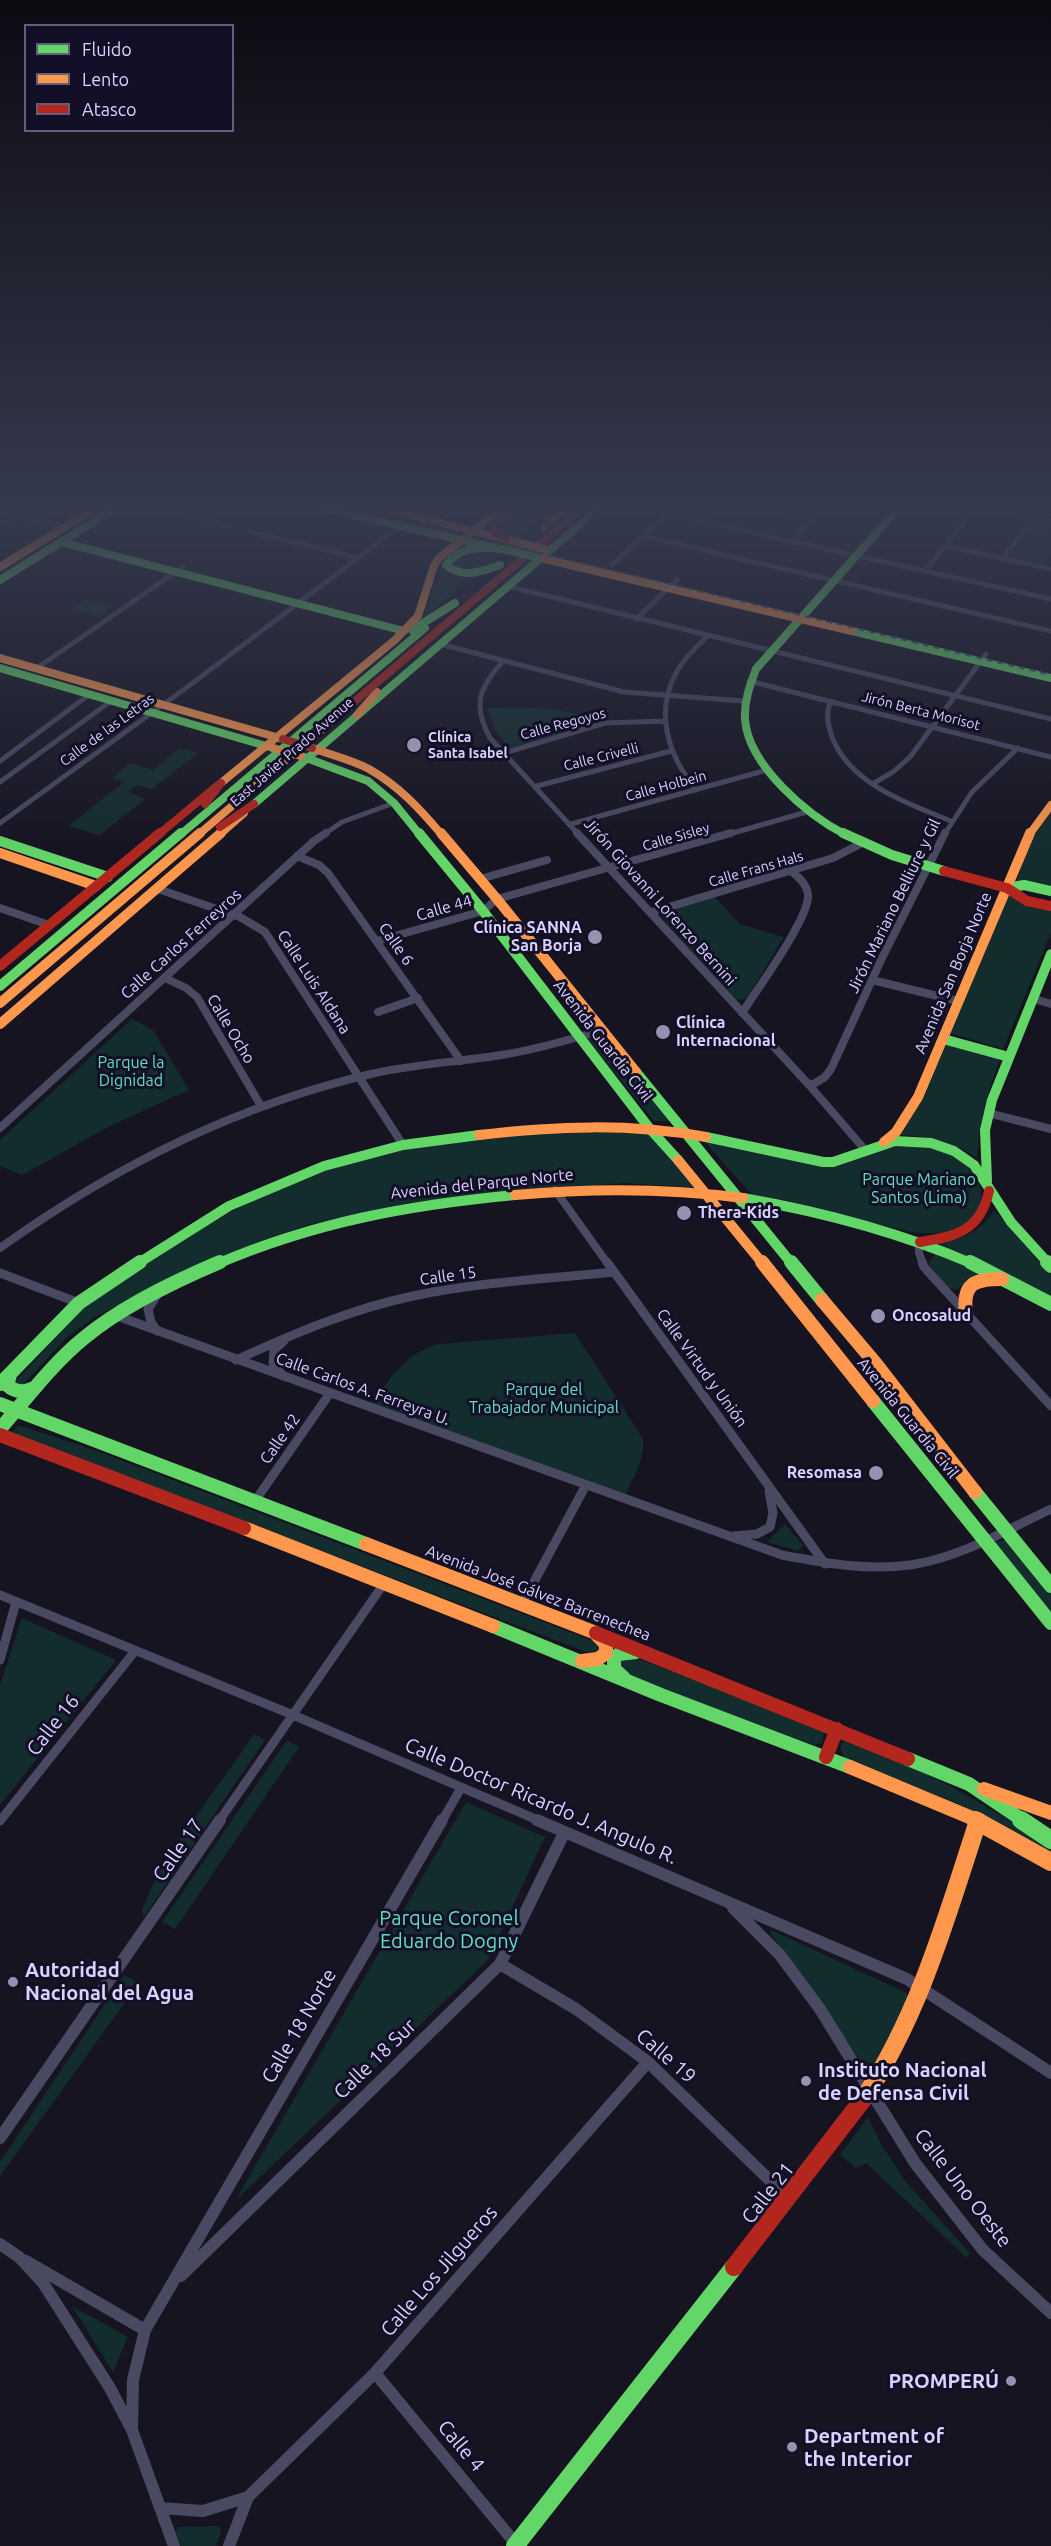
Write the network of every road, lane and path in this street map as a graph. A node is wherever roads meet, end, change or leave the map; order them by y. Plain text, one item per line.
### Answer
1 (102, 623) edge
2 (272, 623) edge
3 (386, 623) edge
4 (411, 623) edge
5 (422, 623) edge
6 (439, 623) edge
7 (440, 623) edge
8 (450, 623) edge
9 (464, 623) edge
10 (651, 623) edge
11 (797, 623) edge
12 (837, 623) edge
13 (1016, 623) edge
14 (406, 628) junction
15 (1051, 631) edge
16 (706, 637) junction
17 (440, 644) junction
18 (770, 651) junction
19 (0, 658) edge
20 (983, 658) junction
21 (503, 661) junction
22 (0, 668) edge
23 (37, 668) junction
24 (1051, 669) edge
25 (1051, 678) edge
26 (749, 681) junction
27 (330, 693) junction
28 (90, 694) junction
29 (954, 695) junction
30 (668, 696) junction
31 (111, 701) junction
32 (831, 701) junction
33 (743, 702) junction
34 (164, 704) junction
35 (152, 713) junction
36 (357, 715) junction
37 (1051, 719) edge
38 (665, 721) junction
39 (932, 726) junction
40 (275, 742) junction
41 (1018, 748) junction
42 (671, 751) junction
43 (309, 753) junction
44 (504, 753) junction
45 (1051, 757) edge
46 (0, 761) edge
47 (768, 770) junction
48 (0, 782) edge
49 (221, 783) junction
50 (872, 784) junction
51 (537, 786) junction
52 (696, 790) junction
53 (394, 802) junction
54 (254, 804) junction
55 (1051, 805) edge
56 (810, 811) junction
57 (951, 821) junction
58 (0, 823) edge
59 (572, 824) junction
60 (438, 830) junction
61 (420, 835) junction
62 (0, 840) edge
63 (864, 842) junction
64 (0, 853) edge
65 (297, 856) junction
66 (547, 860) dead end
67 (928, 865) junction
68 (611, 867) junction
69 (791, 871) junction
70 (108, 877) junction
71 (480, 879) junction
72 (96, 886) junction
73 (1007, 888) junction
74 (158, 889) junction
75 (1051, 891) edge
76 (497, 899) junction
77 (1051, 906) edge
78 (0, 908) edge
79 (483, 911) junction
80 (651, 912) junction
81 (84, 914) junction
82 (234, 915) junction
83 (49, 925) junction
84 (377, 940) junction
85 (68, 945) junction
86 (1051, 954) edge
87 (0, 966) edge
88 (165, 978) junction
89 (872, 980) junction
90 (0, 984) edge
91 (21, 984) junction
92 (418, 998) junction
93 (1034, 999) junction
94 (958, 1001) junction
95 (0, 1003) edge
96 (1051, 1004) edge
97 (0, 1011) edge
98 (378, 1012) dead end
99 (742, 1013) junction
100 (0, 1024) edge
101 (602, 1030) junction
102 (580, 1037) junction
103 (943, 1039) junction
104 (1009, 1057) junction
105 (460, 1061) junction
106 (359, 1076) junction
107 (810, 1086) junction
108 (261, 1106) junction
109 (988, 1113) junction
110 (0, 1128) edge
111 (650, 1129) junction
112 (1051, 1129) edge
113 (684, 1132) junction
114 (403, 1145) junction
115 (870, 1149) junction
116 (988, 1186) junction
117 (555, 1190) junction
118 (708, 1194) junction
119 (737, 1198) junction
120 (919, 1243) junction
121 (0, 1248) edge
122 (1051, 1266) edge
123 (614, 1272) junction
124 (0, 1273) edge
125 (1007, 1279) junction
126 (161, 1290) junction
127 (79, 1303) junction
128 (1051, 1304) edge
129 (966, 1313) junction
130 (117, 1316) junction
131 (157, 1331) junction
132 (291, 1334) junction
133 (236, 1360) junction
134 (283, 1376) junction
135 (4, 1380) edge
136 (37, 1387) junction
137 (330, 1393) junction
138 (0, 1404) edge
139 (1051, 1406) edge
140 (17, 1410) junction
141 (0, 1429) edge
142 (0, 1435) edge
143 (586, 1485) junction
144 (768, 1485) junction
145 (255, 1501) junction
146 (1051, 1509) edge
147 (1004, 1530) junction
148 (728, 1536) junction
149 (984, 1539) junction
150 (825, 1564) junction
151 (385, 1582) junction
152 (1051, 1586) edge
153 (0, 1595) edge
154 (16, 1602) junction
155 (522, 1604) junction
156 (1051, 1623) edge
157 (596, 1634) junction
158 (135, 1651) junction
159 (646, 1653) junction
160 (0, 1660) edge
161 (577, 1661) junction
162 (629, 1682) junction
163 (293, 1715) junction
164 (837, 1729) junction
165 (826, 1757) junction
166 (969, 1784) junction
167 (461, 1788) junction
168 (1051, 1813) edge
169 (0, 1821) edge
170 (978, 1821) junction
171 (564, 1833) junction
172 (1051, 1840) edge
173 (1051, 1862) edge
174 (729, 1904) junction
175 (500, 1964) junction
176 (921, 1987) junction
177 (648, 2062) junction
178 (1051, 2073) edge
179 (869, 2091) junction
180 (0, 2138) edge
181 (788, 2198) junction
182 (0, 2244) edge
183 (19, 2257) junction
184 (172, 2285) junction
185 (1051, 2313) edge
186 (145, 2330) junction
187 (375, 2373) junction
188 (132, 2430) junction
189 (248, 2497) junction
190 (160, 2508) junction
191 (516, 2545) edge
192 (174, 2546) edge
193 (229, 2546) edge

1 - 23 street
2 - 34 street, Calle de las Letras
3 - 14 main road
4 - 14 main road, East Javier Prado Avenue
5 - 27 main road
6 - 81 main road, East Javier Prado Avenue
7 - 85 main road, East Javier Prado Avenue
8 - 36 main road
9 - 17 main road, East Javier Prado Avenue
10 - 16 street
11 - 18 main road
12 - 20 main road
13 - 15 street
14 - 27 main road, East Javier Prado Avenue
16 - 18 street
16 - 30 street
17 - 21 street
17 - 36 main road, East Javier Prado Avenue
18 - 26 main road
18 - 29 street
19 - 23 main road, Avenida Guardia Civil
20 - 24 main road
20 - 25 main road
20 - 29 street
21 - 30 street
21 - 44 street, Jirón Giovanni Lorenzo Bernini
22 - 28 main road, Avenida Guardia Civil
23 - 34 main road, Avenida Guardia Civil
26 - 32 street, Jirón Berta Morisot
26 - 33 main road
27 - 40 main road, East Javier Prado Avenue
28 - 31 main road, Avenida Guardia Civil
28 - 46 street
29 - 37 street
29 - 39 street
30 - 33 street
30 - 38 street
31 - 35 main road, Avenida Guardia Civil
31 - 48 street
32 - 39 street, Jirón Berta Morisot
32 - 50 street
33 - 47 main road
34 - 35 street, Calle de las Letras
34 - 40 main road, Avenida Guardia Civil
35 - 40 main road, Avenida Guardia Civil
35 - 58 street, Calle de las Letras
36 - 43 main road, East Javier Prado Avenue
38 - 42 street
38 - 44 street, Calle Regoyos
39 - 41 street, Jirón Berta Morisot
39 - 50 street
40 - 43 main road, Avenida Guardia Civil, bridge
40 - 49 main road, East Javier Prado Avenue
41 - 45 street, Jirón Berta Morisot
41 - 57 street, Jirón Mariano Belliure y Gil
42 - 51 street, Calle Crivelli
42 - 52 street
43 - 53 main road, Avenida Guardia Civil
43 - 54 main road, East Javier Prado Avenue
43 - 60 main road, Avenida Guardia Civil
44 - 51 street, Jirón Giovanni Lorenzo Bernini
47 - 52 street, Calle Holbein
47 - 56 main road
49 - 70 main road, East Javier Prado Avenue
49 - 81 main road
50 - 57 street
51 - 59 street, Jirón Giovanni Lorenzo Bernini
52 - 59 street, Calle Holbein
53 - 61 main road, Avenida Guardia Civil
53 - 65 street, Calle Carlos Ferreyros
54 - 74 main road, East Javier Prado Avenue
54 - 85 main road
55 - 73 main road, Avenida San Borja Norte
56 - 63 main road
56 - 68 street, Calle Sisley
57 - 67 street, Jirón Mariano Belliure y Gil
59 - 68 street, Jirón Giovanni Lorenzo Bernini
60 - 61 main road
60 - 71 main road, Avenida Guardia Civil
61 - 79 main road, Avenida Guardia Civil
62 - 70 main road
63 - 67 main road
63 - 69 street, Calle Frans Hals
64 - 72 main road
65 - 82 street, Calle Carlos Ferreyros
65 - 84 street, Calle 6
66 - 71 street
67 - 73 main road
67 - 89 street, Jirón Mariano Belliure y Gil
68 - 76 street, Calle Sisley
68 - 80 street, Jirón Giovanni Lorenzo Bernini
69 - 80 street, Calle Frans Hals
69 - 99 street
70 - 72 main road, East Javier Prado Avenue
71 - 76 main road, Avenida Guardia Civil
72 - 83 main road, East Javier Prado Avenue
73 - 75 main road
73 - 77 main road
73 - 94 main road, Avenida San Borja Norte
74 - 82 street, Calle Luis Aldana
74 - 100 main road, East Javier Prado Avenue
76 - 79 street, Calle Sisley
76 - 101 main road, Avenida Guardia Civil
78 - 83 street
79 - 84 street, Calle 44
79 - 102 main road, Avenida Guardia Civil
80 - 99 street, Jirón Giovanni Lorenzo Bernini
81 - 90 main road, East Javier Prado Avenue
82 - 88 street, Calle Carlos Ferreyros
82 - 106 street, Calle Luis Aldana
83 - 87 main road, East Javier Prado Avenue
84 - 92 street, Calle 6
85 - 91 main road, East Javier Prado Avenue
86 - 93 main road
88 - 108 street, Calle Ocho
88 - 110 street, Calle Carlos Ferreyros
89 - 94 street
89 - 107 street, Jirón Mariano Belliure y Gil
91 - 95 main road, East Javier Prado Avenue
91 - 97 main road
92 - 98 street
92 - 105 street, Calle 6
93 - 96 street
93 - 104 main road
94 - 103 main road, Avenida San Borja Norte
99 - 107 street, Jirón Giovanni Lorenzo Bernini
101 - 102 street
101 - 113 main road, Avenida Guardia Civil
102 - 105 street
102 - 111 main road, Avenida Guardia Civil
103 - 104 main road
103 - 115 main road, Avenida San Borja Norte
104 - 109 main road
105 - 106 street
106 - 108 street
106 - 114 street, Calle Luis Aldana
107 - 115 street, Jirón Giovanni Lorenzo Bernini
108 - 121 street
109 - 112 street
109 - 116 main road
111 - 113 main road
111 - 114 main road
111 - 118 main road, Avenida Guardia Civil
113 - 115 main road
113 - 119 main road, Avenida Guardia Civil
114 - 127 main road
115 - 116 main road
116 - 120 main road
116 - 122 main road
117 - 118 main road, Avenida del Parque Norte
117 - 123 street, Calle Virtud y Unión
117 - 126 main road, Avenida del Parque Norte
118 - 119 main road, Avenida del Parque Norte
118 - 149 main road, Avenida Guardia Civil
119 - 120 main road, Avenida del Parque Norte
119 - 147 main road, Avenida Guardia Civil
120 - 125 main road, Avenida del Parque Norte
120 - 129 street
123 - 132 street, Calle 15
123 - 144 street, Calle Virtud y Unión
124 - 127 street
125 - 128 main road, Avenida del Parque Norte
125 - 129 main road
126 - 130 main road, Avenida del Parque Norte
126 - 131 street
127 - 135 main road
129 - 139 street
130 - 131 street, Calle Carlos A. Ferreyra U.
130 - 136 main road, Avenida del Parque Norte
131 - 133 street, Calle Carlos A. Ferreyra U.
132 - 133 street, Calle 15
132 - 134 street
133 - 134 street, Calle Carlos A. Ferreyra U.
134 - 137 street, Calle Carlos A. Ferreyra U.
135 - 136 main road
136 - 140 main road, Avenida del Parque Norte
137 - 143 street, Calle Carlos A. Ferreyra U.
137 - 145 street, Calle 42
138 - 140 main road, Avenida José Gálvez Barrenechea
140 - 141 main road, Avenida del Parque Norte
140 - 145 main road, Avenida José Gálvez Barrenechea
142 - 151 main road
143 - 148 street, Calle Carlos A. Ferreyra U.
143 - 155 street
144 - 148 street, Calle Carlos A. Ferreyra U.
144 - 150 street, Calle Virtud y Unión
145 - 155 main road, Avenida José Gálvez Barrenechea
146 - 147 street, Calle Carlos A. Ferreyra U.
147 - 149 street, Calle Carlos A. Ferreyra U.
147 - 152 main road, Avenida Guardia Civil
148 - 150 street, Calle Carlos A. Ferreyra U.
149 - 150 street, Calle Carlos A. Ferreyra U.
149 - 156 main road, Avenida Guardia Civil
151 - 161 main road
151 - 163 street, Calle 17
153 - 154 street, Calle Doctor Ricardo J. Angulo R.
154 - 158 street, Calle Doctor Ricardo J. Angulo R.
154 - 160 street
155 - 157 main road, Avenida José Gálvez Barrenechea
157 - 159 main road, Avenida José Gálvez Barrenechea
157 - 161 main road
158 - 163 street, Calle Doctor Ricardo J. Angulo R.
158 - 169 street, Calle 16
159 - 162 main road
159 - 164 main road, Avenida José Gálvez Barrenechea
161 - 162 main road
162 - 165 main road
163 - 167 street, Calle Doctor Ricardo J. Angulo R.
163 - 180 street, Calle 17
164 - 165 main road
164 - 166 main road, Avenida José Gálvez Barrenechea
165 - 170 main road
166 - 168 main road
166 - 172 main road, Avenida José Gálvez Barrenechea
167 - 171 street, Calle Doctor Ricardo J. Angulo R.
167 - 184 street, Calle 18 Norte
170 - 173 main road
170 - 176 main road, Calle 21
171 - 174 street, Calle Doctor Ricardo J. Angulo R.
171 - 175 street, Calle 18 Sur
174 - 176 street, Calle Doctor Ricardo J. Angulo R.
174 - 179 street, Calle Uno Oeste
175 - 177 street, Calle 19
175 - 184 street, Calle 18 Sur
176 - 178 street, Calle Doctor Ricardo J. Angulo R.
176 - 179 main road, Calle 21
177 - 181 street, Calle 19
177 - 187 street, Calle Los Jilgueros
179 - 181 main road, Calle 21
179 - 185 street, Calle Uno Oeste
181 - 191 main road, Calle 21
182 - 183 street
183 - 186 street
183 - 188 street
184 - 186 street
186 - 188 street
187 - 189 street, Calle Los Jilgueros
187 - 191 street, Calle 4
188 - 190 street
189 - 190 street, Calle Los Jilgueros
189 - 193 street, Calle Los Jilgueros
190 - 192 street

